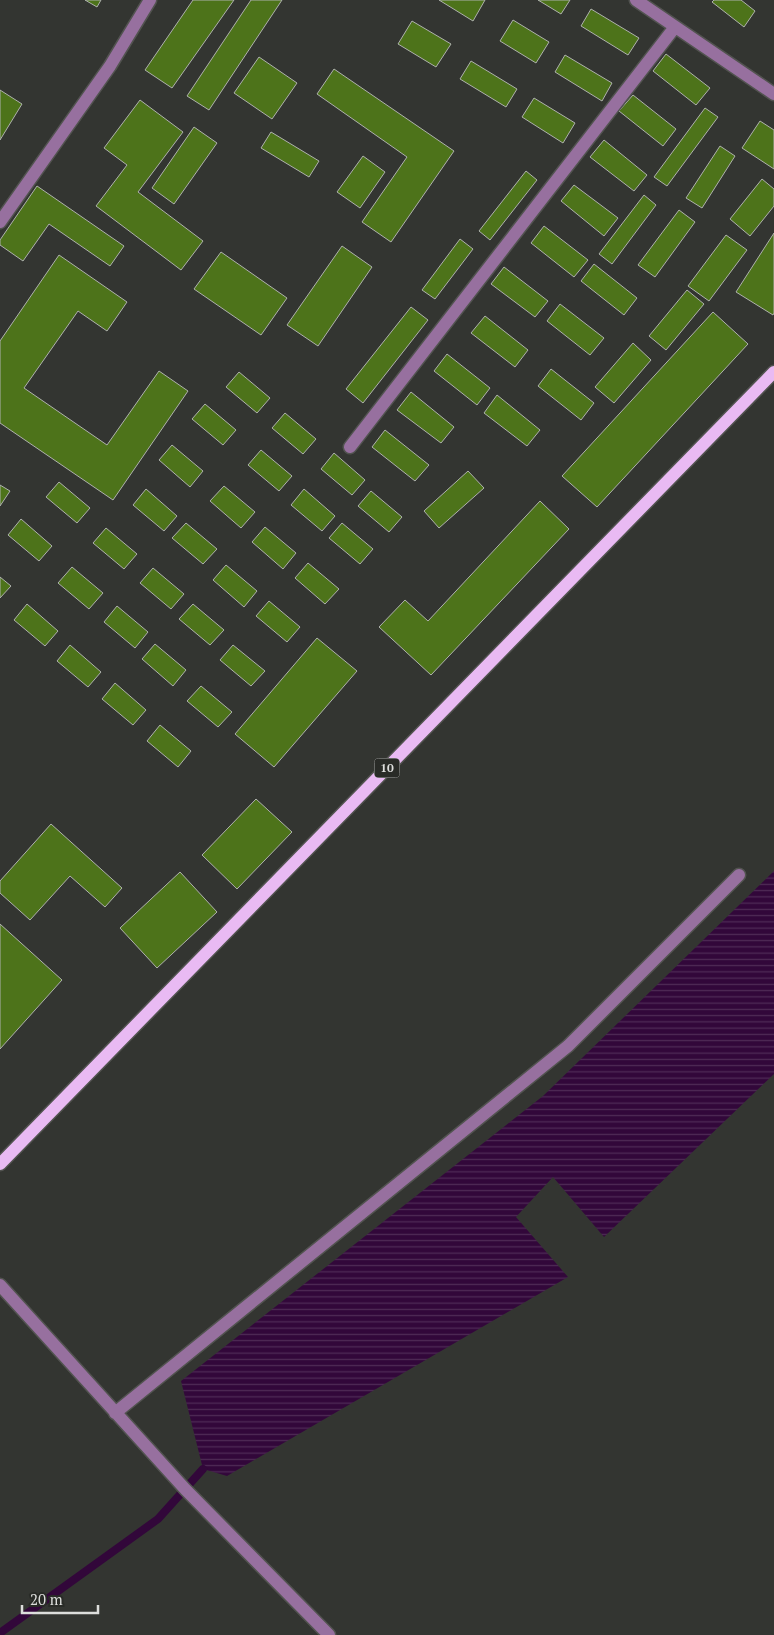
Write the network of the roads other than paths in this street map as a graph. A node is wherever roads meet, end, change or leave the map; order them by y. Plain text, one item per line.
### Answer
1 (150, 0) edge
2 (636, 0) edge
3 (675, 26) junction
4 (774, 94) edge
5 (0, 222) edge
6 (774, 372) edge
7 (350, 448) dead end
8 (739, 875) dead end
9 (0, 1164) edge
10 (0, 1285) edge
11 (115, 1413) junction
12 (329, 1635) edge

1 - 5 street
2 - 3 street
3 - 4 street
3 - 7 street
6 - 9 main road, 10
8 - 11 street
10 - 11 street
11 - 12 street

